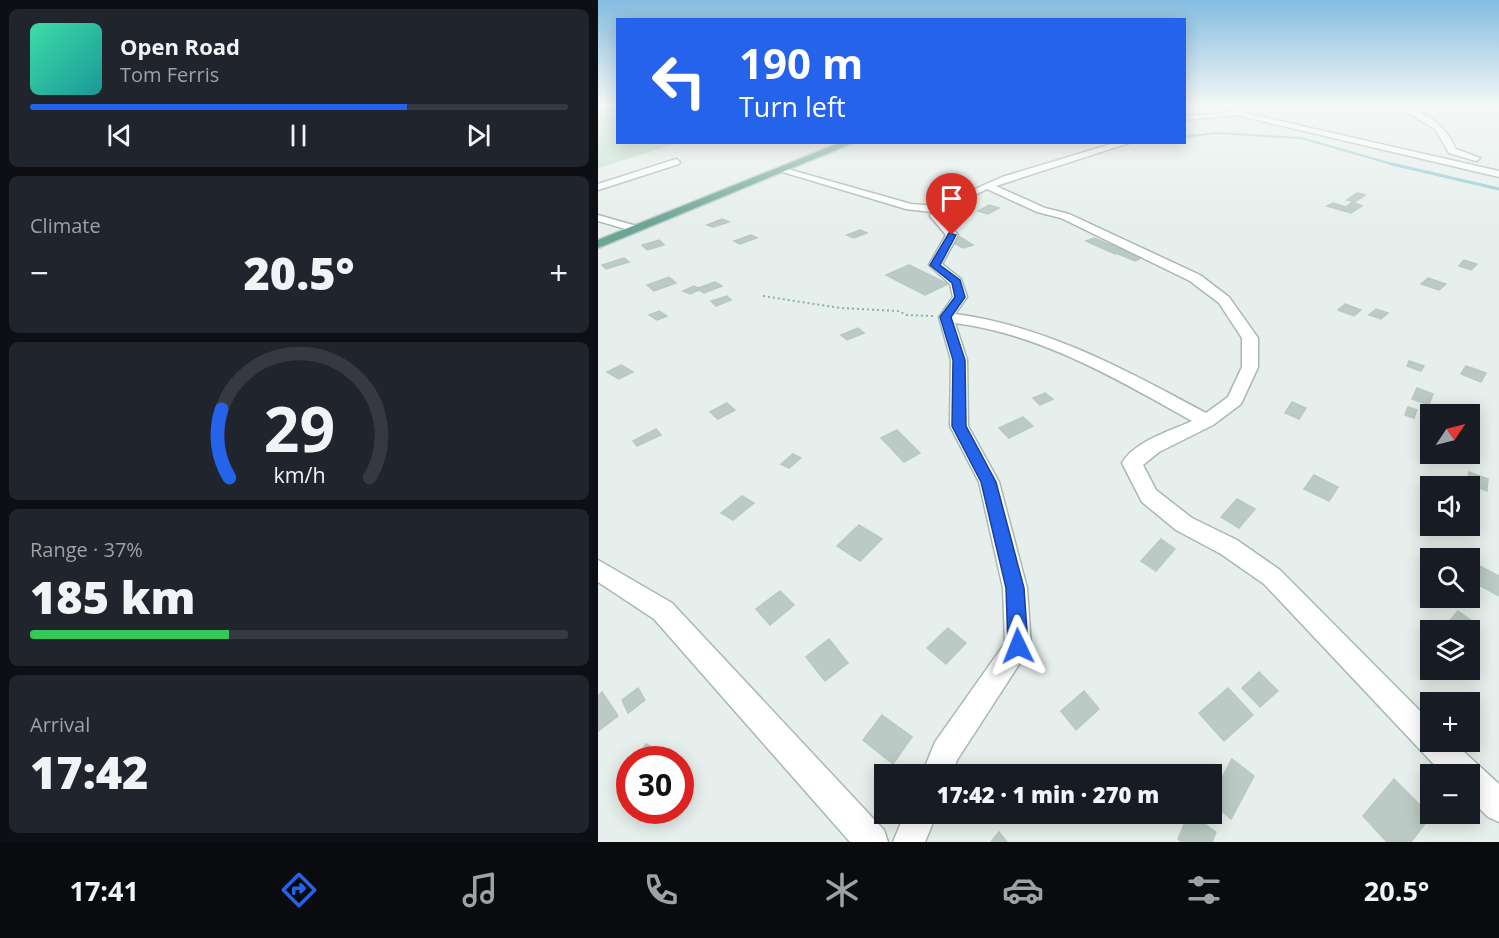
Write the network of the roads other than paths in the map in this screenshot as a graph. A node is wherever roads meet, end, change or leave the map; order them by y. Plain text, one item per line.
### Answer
1 (843, 145) edge
2 (1118, 145) edge
3 (1380, 145) edge
4 (1450, 145) edge
5 (676, 162) dead end
6 (781, 170) junction
7 (1498, 173) edge
8 (988, 186) junction
9 (598, 187) edge
10 (939, 209) junction
11 (598, 218) edge
12 (636, 229) junction
13 (598, 244) edge
14 (946, 317) junction
15 (1207, 421) junction
16 (598, 570) edge
17 (1420, 730) edge
18 (1442, 752) edge
19 (941, 764) edge
20 (1455, 764) edge
21 (1480, 788) edge
22 (1498, 806) edge
23 (916, 824) edge
24 (872, 842) edge
25 (909, 842) edge

1 - 6 main road
2 - 8 street
3 - 7 street
4 - 7 street
5 - 9 street
6 - 10 street
6 - 12 main road
8 - 10 street
8 - 15 street
10 - 14 street
11 - 12 street
12 - 13 main road
14 - 15 street
14 - 19 street
15 - 17 street
16 - 24 street
18 - 20 street
21 - 22 street
23 - 25 street

